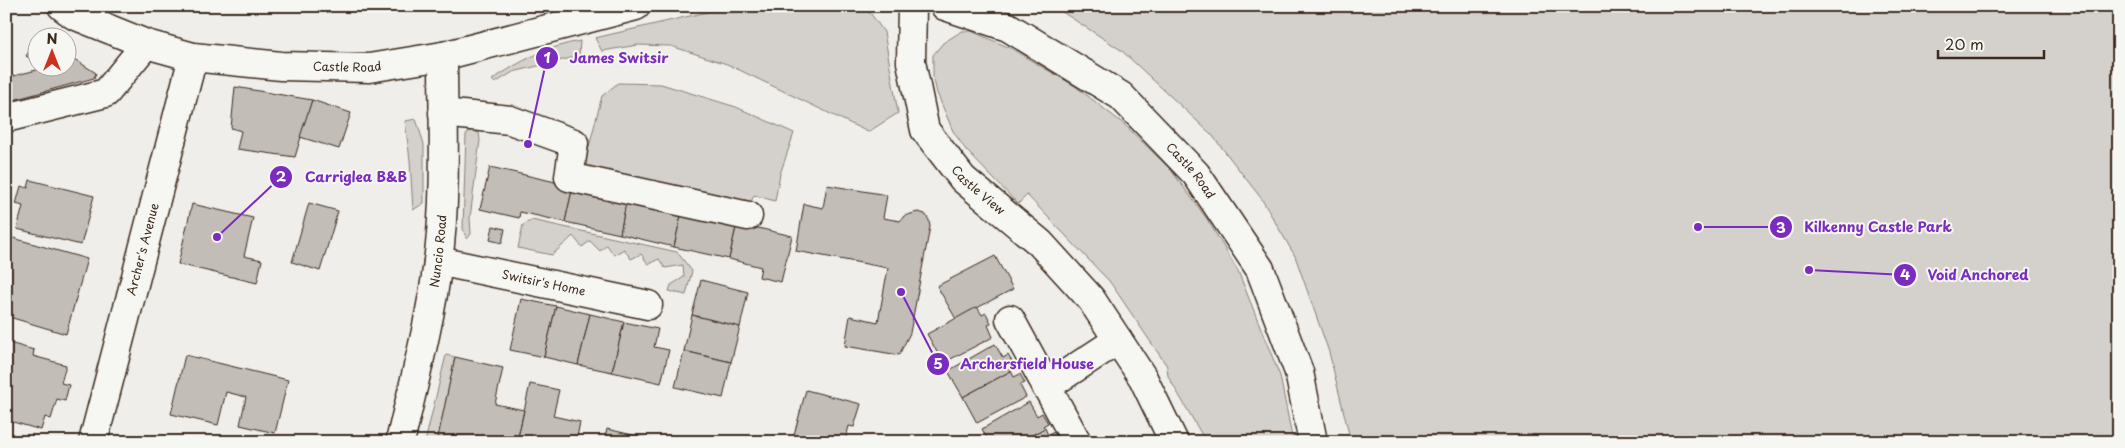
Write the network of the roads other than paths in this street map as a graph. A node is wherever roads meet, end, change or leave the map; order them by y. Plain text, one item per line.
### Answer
1 (62, 6) edge
2 (636, 6) edge
3 (912, 6) edge
4 (945, 6) edge
5 (146, 44) junction
6 (443, 56) junction
7 (193, 57) junction
8 (443, 113) junction
9 (6, 118) edge
10 (748, 216) dead end
11 (438, 261) junction
12 (648, 305) dead end
13 (1010, 319) dead end
14 (1118, 340) junction
15 (1046, 387) junction
16 (93, 442) edge
17 (400, 442) edge
18 (1077, 442) edge
19 (1174, 442) edge
20 (1313, 442) edge

1 - 5 street, Castle Road
2 - 6 street, Castle Road
3 - 14 street, Castle View
4 - 20 street, Castle Road
5 - 7 street, Castle Road
5 - 9 street
6 - 7 street, Castle Road
6 - 8 street, Nuncio Road
7 - 16 street, Archer's Avenue
8 - 10 street
8 - 11 street, Nuncio Road
11 - 12 street, Switsir's Home
11 - 17 street, Nuncio Road
13 - 15 street
14 - 15 street
14 - 19 street, Castle View
15 - 18 street

